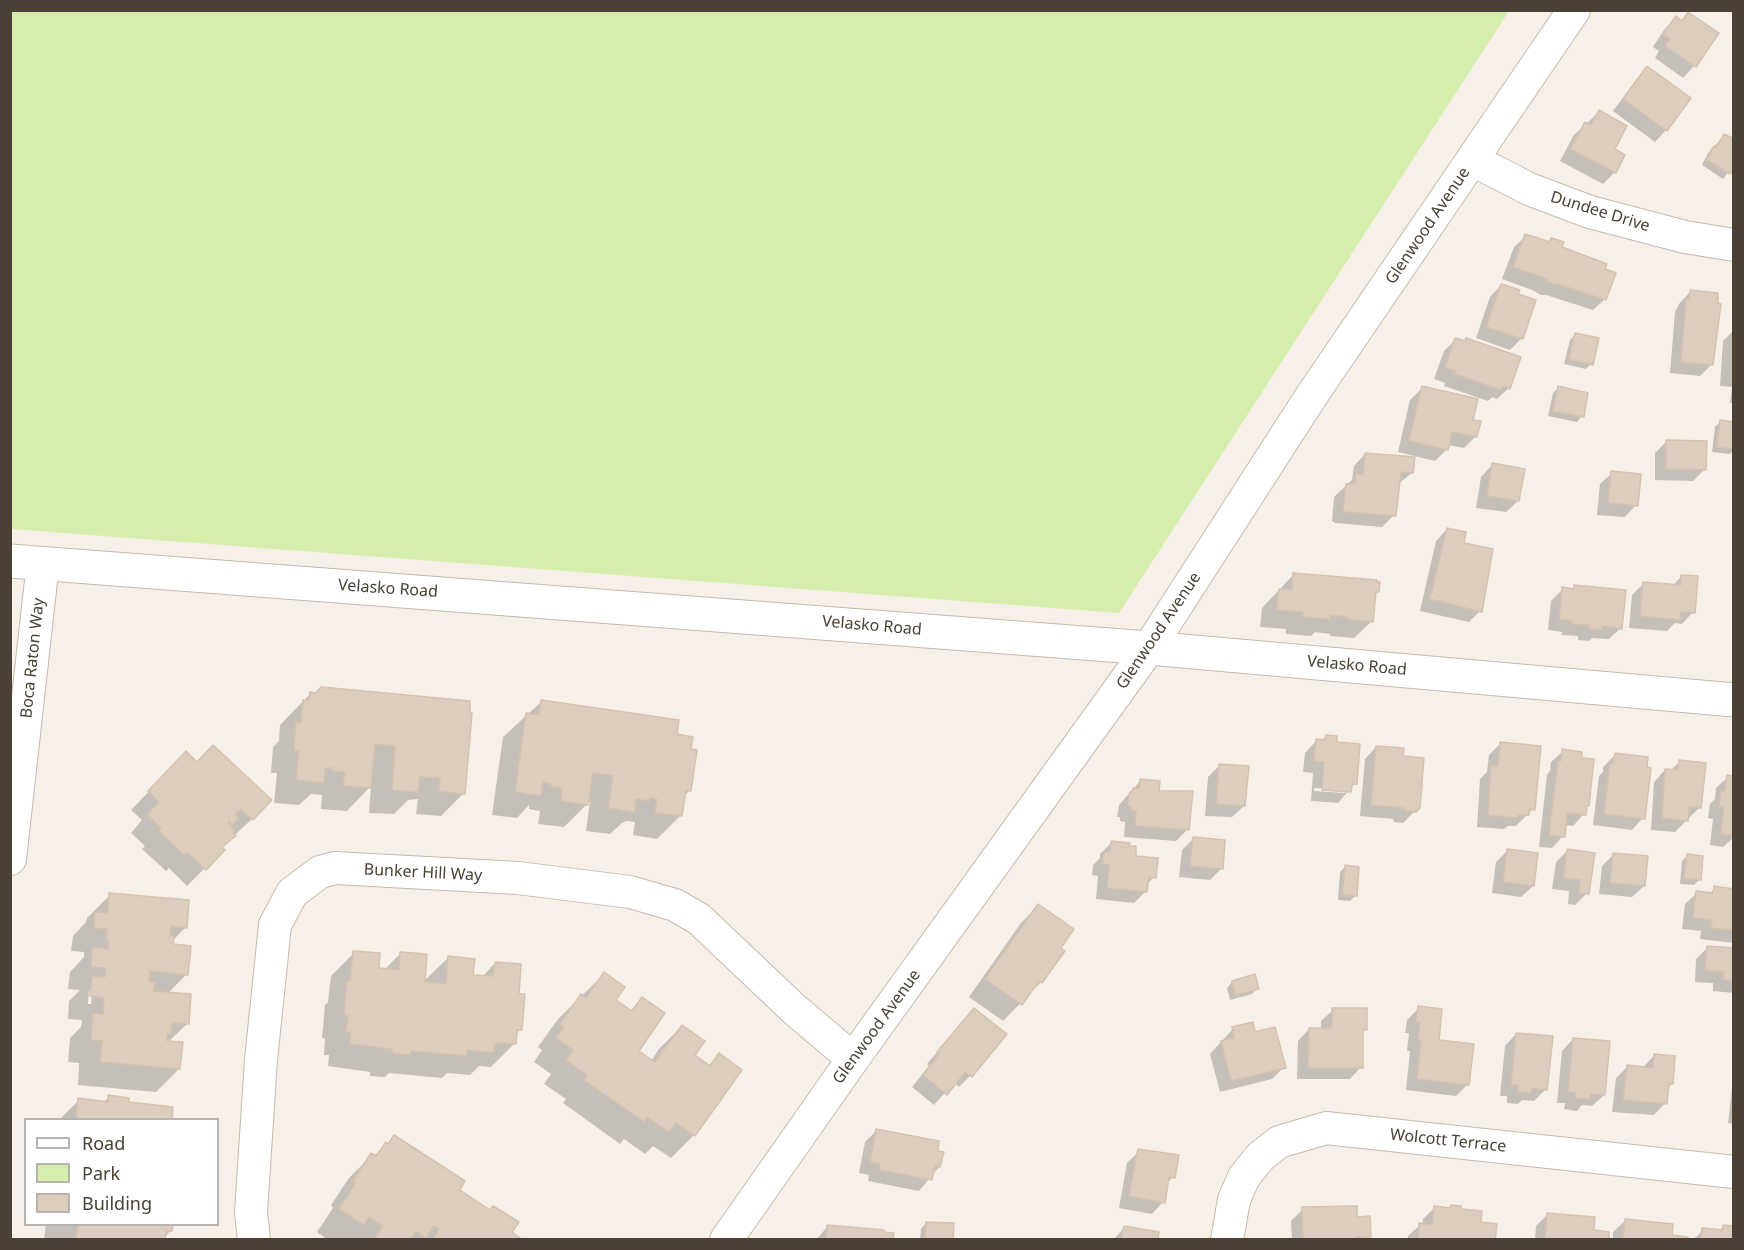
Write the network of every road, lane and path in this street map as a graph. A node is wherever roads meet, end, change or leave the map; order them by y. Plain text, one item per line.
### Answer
1 (1574, 10) edge
2 (1473, 160) junction
3 (1734, 245) edge
4 (10, 561) edge
5 (44, 563) junction
6 (1149, 648) junction
7 (1734, 700) edge
8 (10, 859) edge
9 (853, 1059) junction
10 (1734, 1172) edge
11 (254, 1239) edge
12 (726, 1239) edge
13 (1227, 1239) edge

1 - 2 street, Glenwood Avenue
2 - 3 street, Dundee Drive
2 - 6 street, Glenwood Avenue
4 - 5 street, Velasko Road
5 - 6 street, Velasko Road
5 - 8 street, Boca Raton Way
6 - 7 street, Velasko Road
6 - 9 street, Glenwood Avenue
9 - 11 street, Bunker Hill Way
9 - 12 street, Glenwood Avenue
10 - 13 street, Wolcott Terrace

